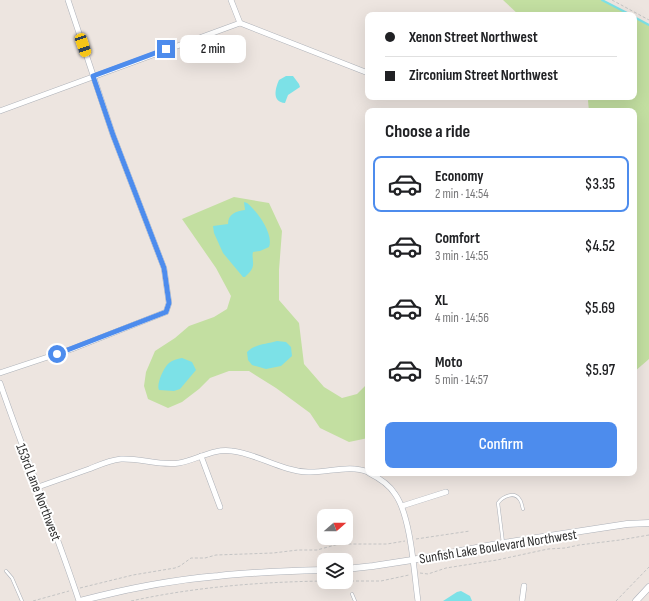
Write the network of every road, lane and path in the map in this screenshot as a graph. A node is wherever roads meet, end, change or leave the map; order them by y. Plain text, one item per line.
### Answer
1 (68, 0) edge
2 (231, 0) edge
3 (612, 0) edge
4 (634, 12) edge
5 (637, 14) edge
6 (649, 20) edge
7 (240, 23) junction
8 (365, 72) edge
9 (93, 76) junction
10 (0, 111) edge
11 (0, 373) edge
12 (0, 383) edge
13 (201, 456) junction
14 (365, 471) edge
15 (377, 476) edge
16 (38, 487) junction
17 (446, 492) dead end
18 (402, 506) junction
19 (220, 508) dead end
20 (523, 509) dead end
21 (649, 523) edge
22 (470, 531) dead end
23 (649, 535) edge
24 (409, 540) junction
25 (503, 543) junction
26 (412, 560) junction
27 (649, 567) edge
28 (353, 568) edge
29 (317, 570) edge
30 (6, 571) dead end
31 (415, 574) junction
32 (317, 581) edge
33 (353, 581) edge
34 (524, 586) dead end
35 (649, 587) edge
36 (76, 589) junction
37 (352, 594) dead end
38 (22, 601) edge
39 (33, 601) edge
40 (80, 601) edge
41 (131, 601) edge
42 (355, 601) edge
43 (418, 601) edge
44 (522, 601) edge
45 (616, 601) edge
46 (636, 601) edge

1 - 9 street
2 - 7 street
3 - 4 path
5 - 6 path
7 - 8 street
7 - 9 street
9 - 10 street
9 - 11 street
12 - 16 street, 153rd Lane Northwest
13 - 14 street
13 - 16 street
13 - 19 street
15 - 18 street
16 - 36 street, 153rd Lane Northwest
17 - 18 street
18 - 24 street
20 - 25 lane
21 - 25 street, Sunfish Lake Boulevard Northwest
22 - 24 path
23 - 31 path
24 - 26 street
24 - 36 path
25 - 26 street, Sunfish Lake Boulevard Northwest
26 - 28 street, Sunfish Lake Boulevard Northwest
26 - 31 street
27 - 45 path
29 - 40 street
30 - 38 lane
31 - 33 path
31 - 43 street
32 - 41 path
34 - 44 street
35 - 46 street
36 - 39 path
36 - 40 street, 153rd Lane Northwest
37 - 42 lane

